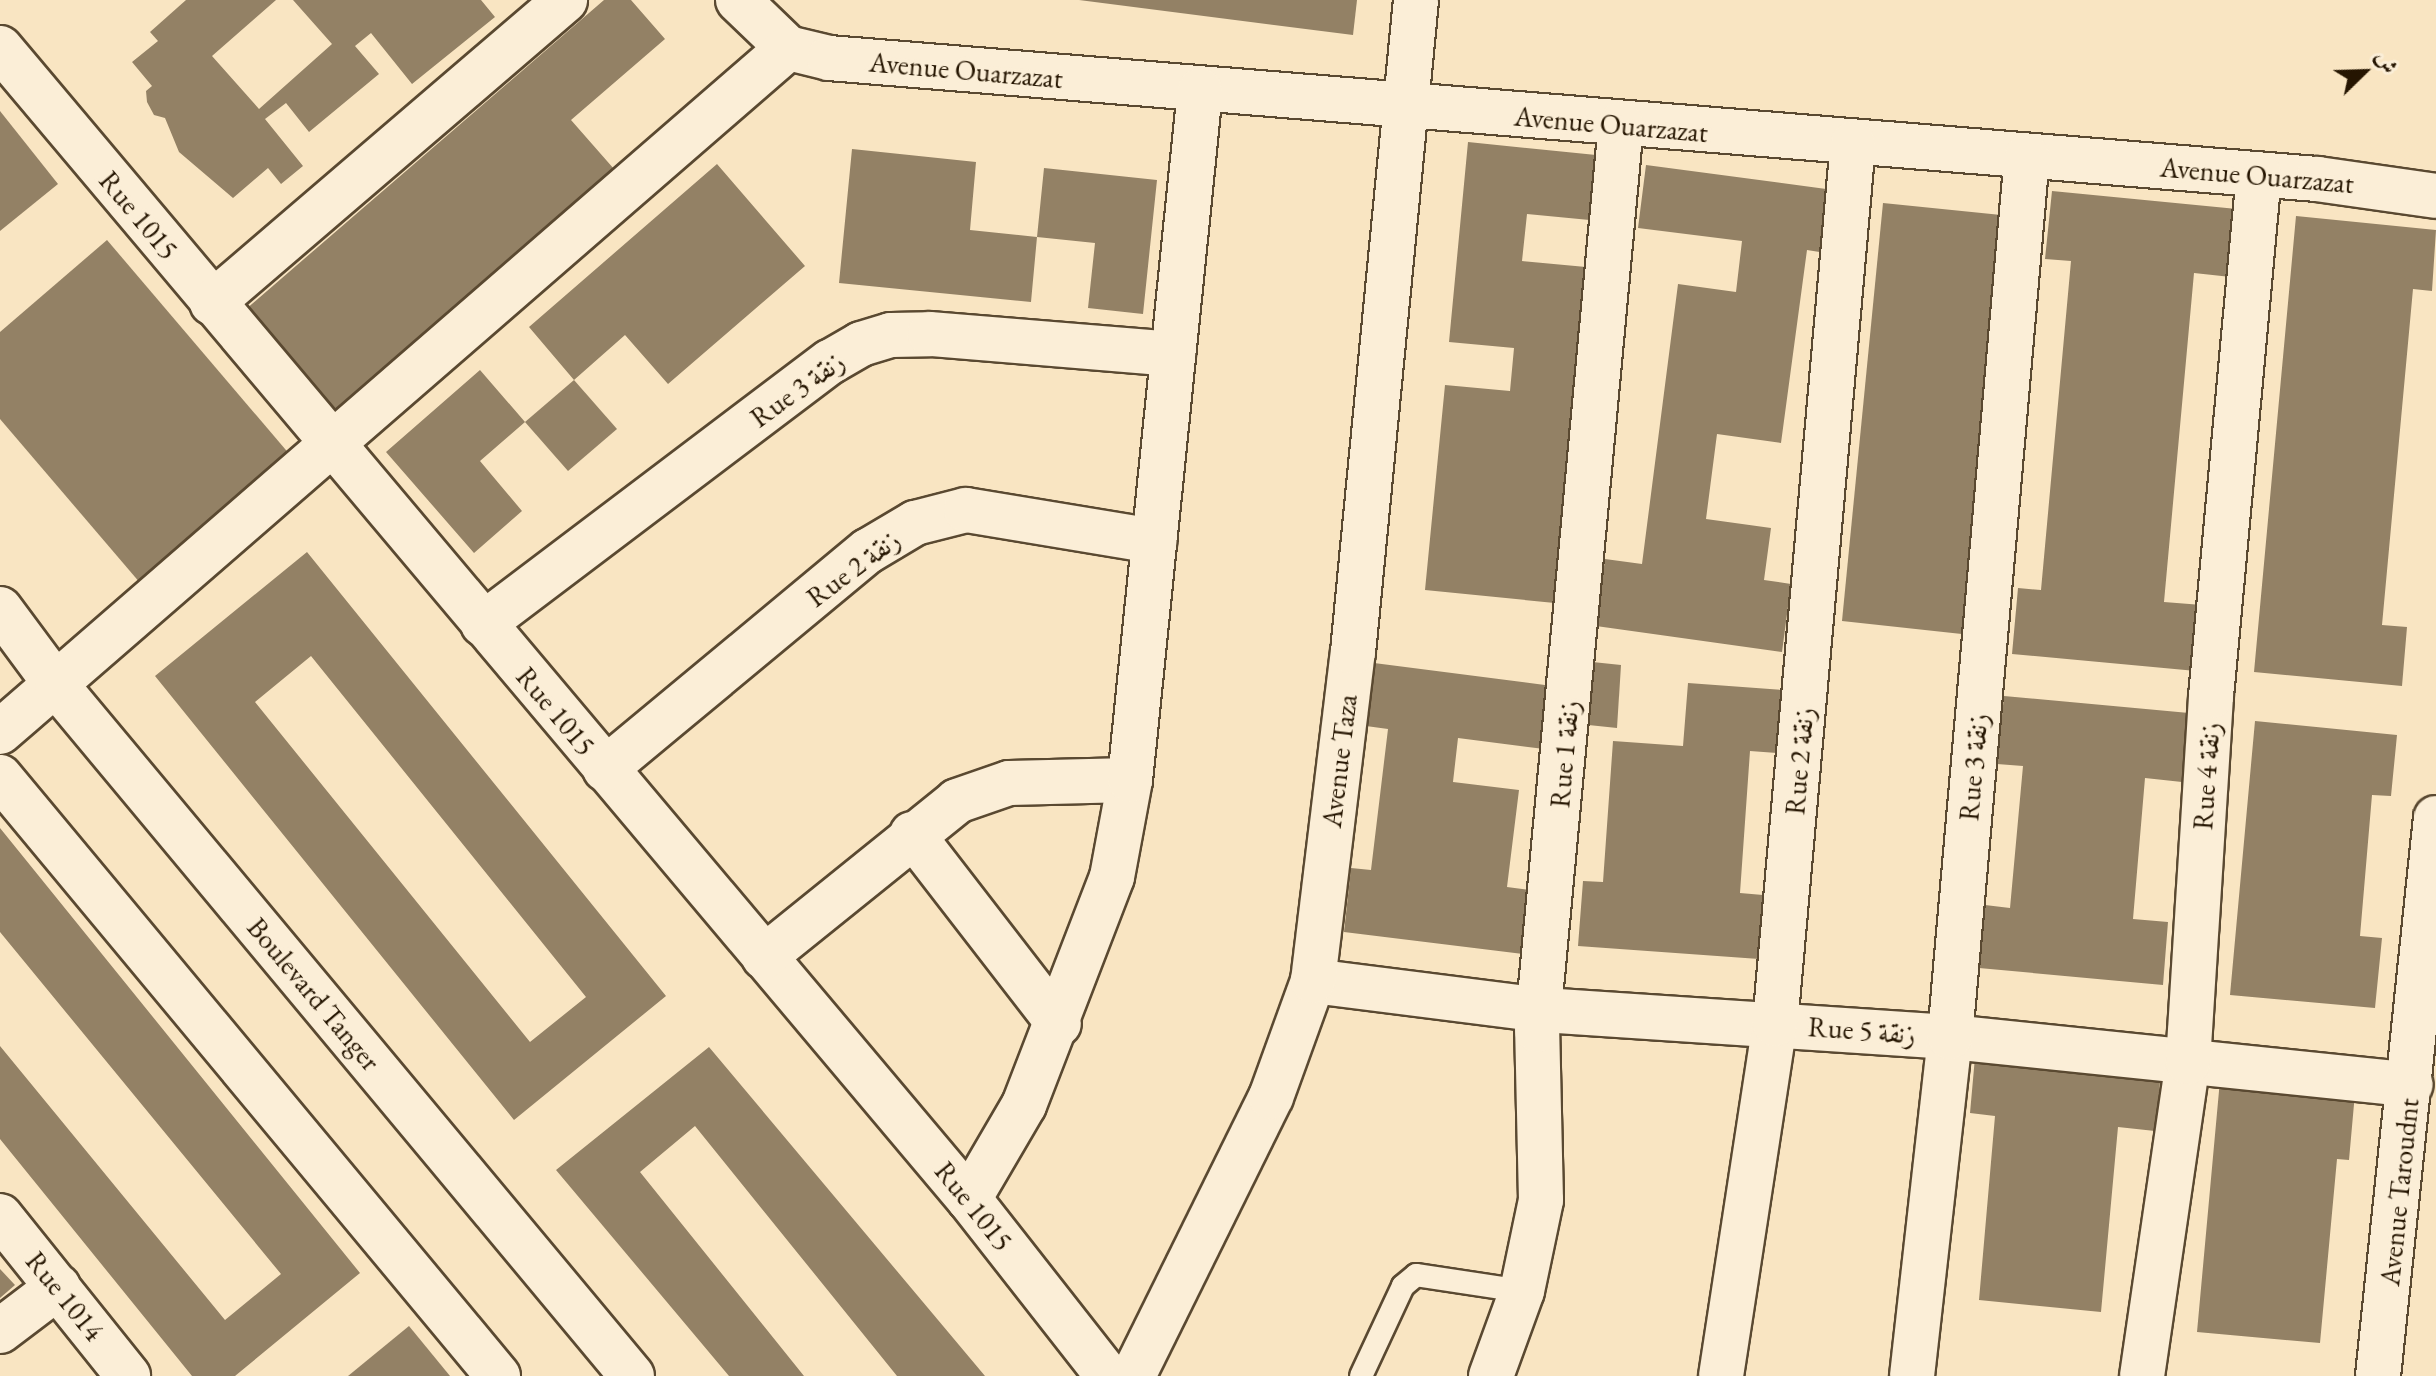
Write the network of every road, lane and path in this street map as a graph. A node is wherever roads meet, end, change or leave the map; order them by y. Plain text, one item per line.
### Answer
1 (565, 0) edge
2 (738, 0) edge
3 (1416, 0) edge
4 (0, 48) edge
5 (788, 48) junction
6 (1200, 91) junction
7 (1403, 107) junction
8 (1621, 124) junction
9 (1853, 143) junction
10 (2027, 156) junction
11 (2259, 174) junction
12 (2436, 196) edge
13 (212, 303) junction
14 (1173, 354) junction
15 (330, 444) junction
16 (1154, 541) junction
17 (0, 609) edge
18 (483, 624) junction
19 (57, 686) junction
20 (0, 732) edge
21 (605, 769) junction
22 (0, 777) edge
23 (1130, 780) junction
24 (2436, 818) edge
25 (912, 834) junction
26 (764, 957) junction
27 (1313, 981) junction
28 (1542, 1010) junction
29 (1059, 1024) junction
30 (1775, 1024) junction
31 (1950, 1037) junction
32 (2188, 1062) junction
33 (2411, 1085) junction
34 (969, 1199) junction
35 (0, 1216) edge
36 (58, 1287) junction
37 (1522, 1291) junction
38 (0, 1331) edge
39 (128, 1376) edge
40 (498, 1376) edge
41 (632, 1376) edge
42 (1108, 1376) edge
43 (1133, 1376) edge
44 (1361, 1376) edge
45 (1491, 1376) edge
46 (1721, 1376) edge
47 (1912, 1376) edge
48 (2142, 1376) edge
49 (2378, 1376) edge

1 - 13 street
2 - 5 street
3 - 7 street, Avenue Taza
4 - 13 street, Rue 1015
5 - 6 street, Avenue Ouarzazat
5 - 15 street
6 - 7 street, Avenue Ouarzazat
6 - 14 street
7 - 8 street, Avenue Ouarzazat
7 - 27 street, Avenue Taza
8 - 9 street, Avenue Ouarzazat
8 - 28 street, Rue 1 زنقة
9 - 10 street, Avenue Ouarzazat
9 - 30 street, Rue 2 زنقة
10 - 11 street, Avenue Ouarzazat
10 - 31 street, Rue 3 زنقة
11 - 12 street, Avenue Ouarzazat
11 - 32 street, Rue 4 زنقة
13 - 15 street, Rue 1015
14 - 16 street
14 - 18 street, Rue 3 زنقة
15 - 18 street, Rue 1015
15 - 19 street
16 - 21 street, Rue 2 زنقة
16 - 23 street
17 - 19 street, Boulevard Tanger
18 - 21 street, Rue 1015
19 - 20 street
19 - 41 street, Boulevard Tanger
21 - 26 street, Rue 1015
22 - 40 street
23 - 25 street
23 - 29 street
24 - 33 street, Avenue Taroudnt
25 - 26 street
25 - 29 street
26 - 34 street, Rue 1015
27 - 28 street, Rue 5 زنقة
27 - 43 street, Avenue Taza
28 - 30 street, Rue 5 زنقة
28 - 37 street, Rue 1 زنقة
29 - 34 street
30 - 31 street, Rue 5 زنقة
30 - 46 street, Rue 2 زنقة
31 - 32 street, Rue 5 زنقة
31 - 47 street, Rue 3 زنقة
32 - 33 street, Rue 5 زنقة
32 - 48 street, Rue 4 زنقة
33 - 49 street, Avenue Taroudnt
34 - 42 street, Rue 1015
35 - 36 street, Rue 1014
36 - 38 street
36 - 39 street, Rue 1014
37 - 44 lane
37 - 45 street, Rue 1 زنقة

